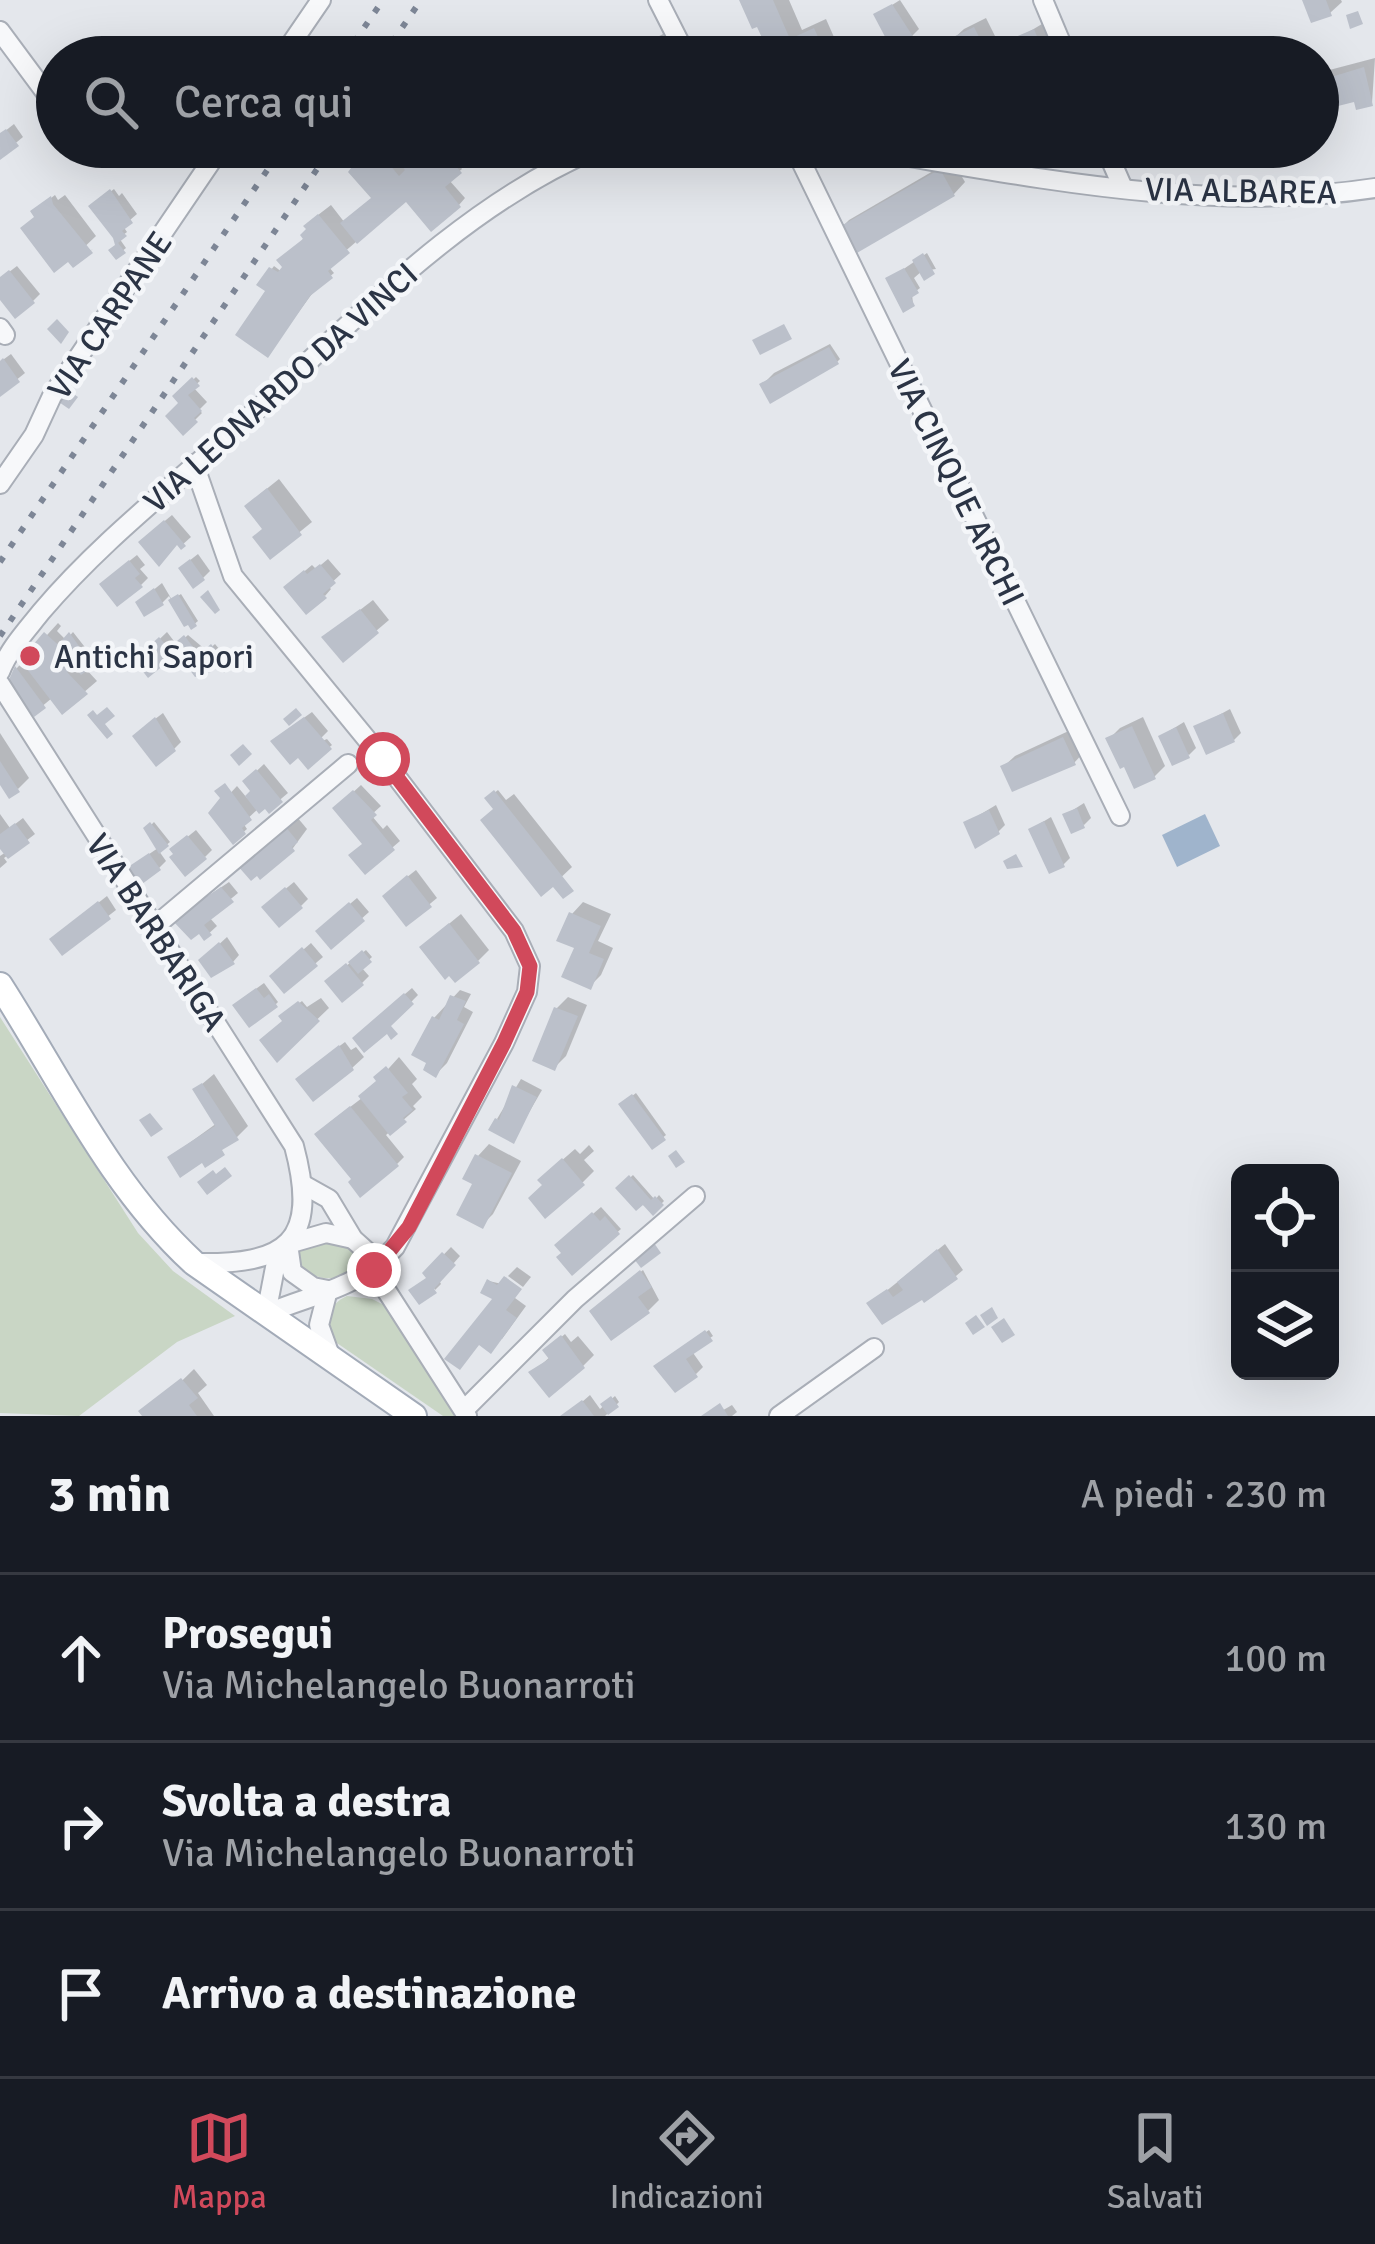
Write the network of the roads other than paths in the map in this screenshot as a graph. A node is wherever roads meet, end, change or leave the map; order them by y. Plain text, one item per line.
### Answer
1 (321, 0) edge
2 (658, 0) edge
3 (1043, 0) edge
4 (0, 31) edge
5 (296, 36) edge
6 (676, 36) edge
7 (1058, 36) edge
8 (36, 80) edge
9 (207, 168) edge
10 (560, 168) edge
11 (804, 168) edge
12 (983, 168) edge
13 (1115, 168) edge
14 (1123, 188) junction
15 (1375, 188) edge
16 (194, 464) junction
17 (0, 484) edge
18 (0, 672) edge
19 (0, 684) edge
20 (348, 764) dead end
21 (1120, 816) dead end
22 (154, 927) junction
23 (0, 985) edge
24 (304, 1185) junction
25 (695, 1196) dead end
26 (353, 1239) junction
27 (283, 1248) junction
28 (194, 1263) junction
29 (374, 1270) junction
30 (328, 1290) junction
31 (266, 1314) junction
32 (874, 1348) dead end
33 (331, 1358) junction
34 (466, 1413) edge
35 (414, 1416) edge
36 (779, 1416) edge

1 - 5 street
2 - 6 street
3 - 7 street
4 - 8 street
9 - 17 street, VIA CARPANE
10 - 16 street, VIA LEONARDO DA VINCI
11 - 21 street, VIA CINQUE ARCHI
12 - 14 street, VIA ALBAREA
13 - 14 street
14 - 15 street, VIA ALBAREA
16 - 18 street, VIA LEONARDO DA VINCI
16 - 29 street
19 - 22 street, VIA BARBARIGA
20 - 22 street
22 - 24 street, VIA BARBARIGA
23 - 28 main road
24 - 26 street, VIA BARBARIGA
24 - 27 street
25 - 34 street, VIA BARBARIGA
26 - 27 street
26 - 29 street, VIA BARBARIGA
27 - 28 street
27 - 30 street
27 - 31 street
28 - 31 main road
29 - 30 street
29 - 34 street, VIA BARBARIGA
30 - 31 street
30 - 33 street
31 - 33 main road
32 - 36 street
33 - 35 main road

